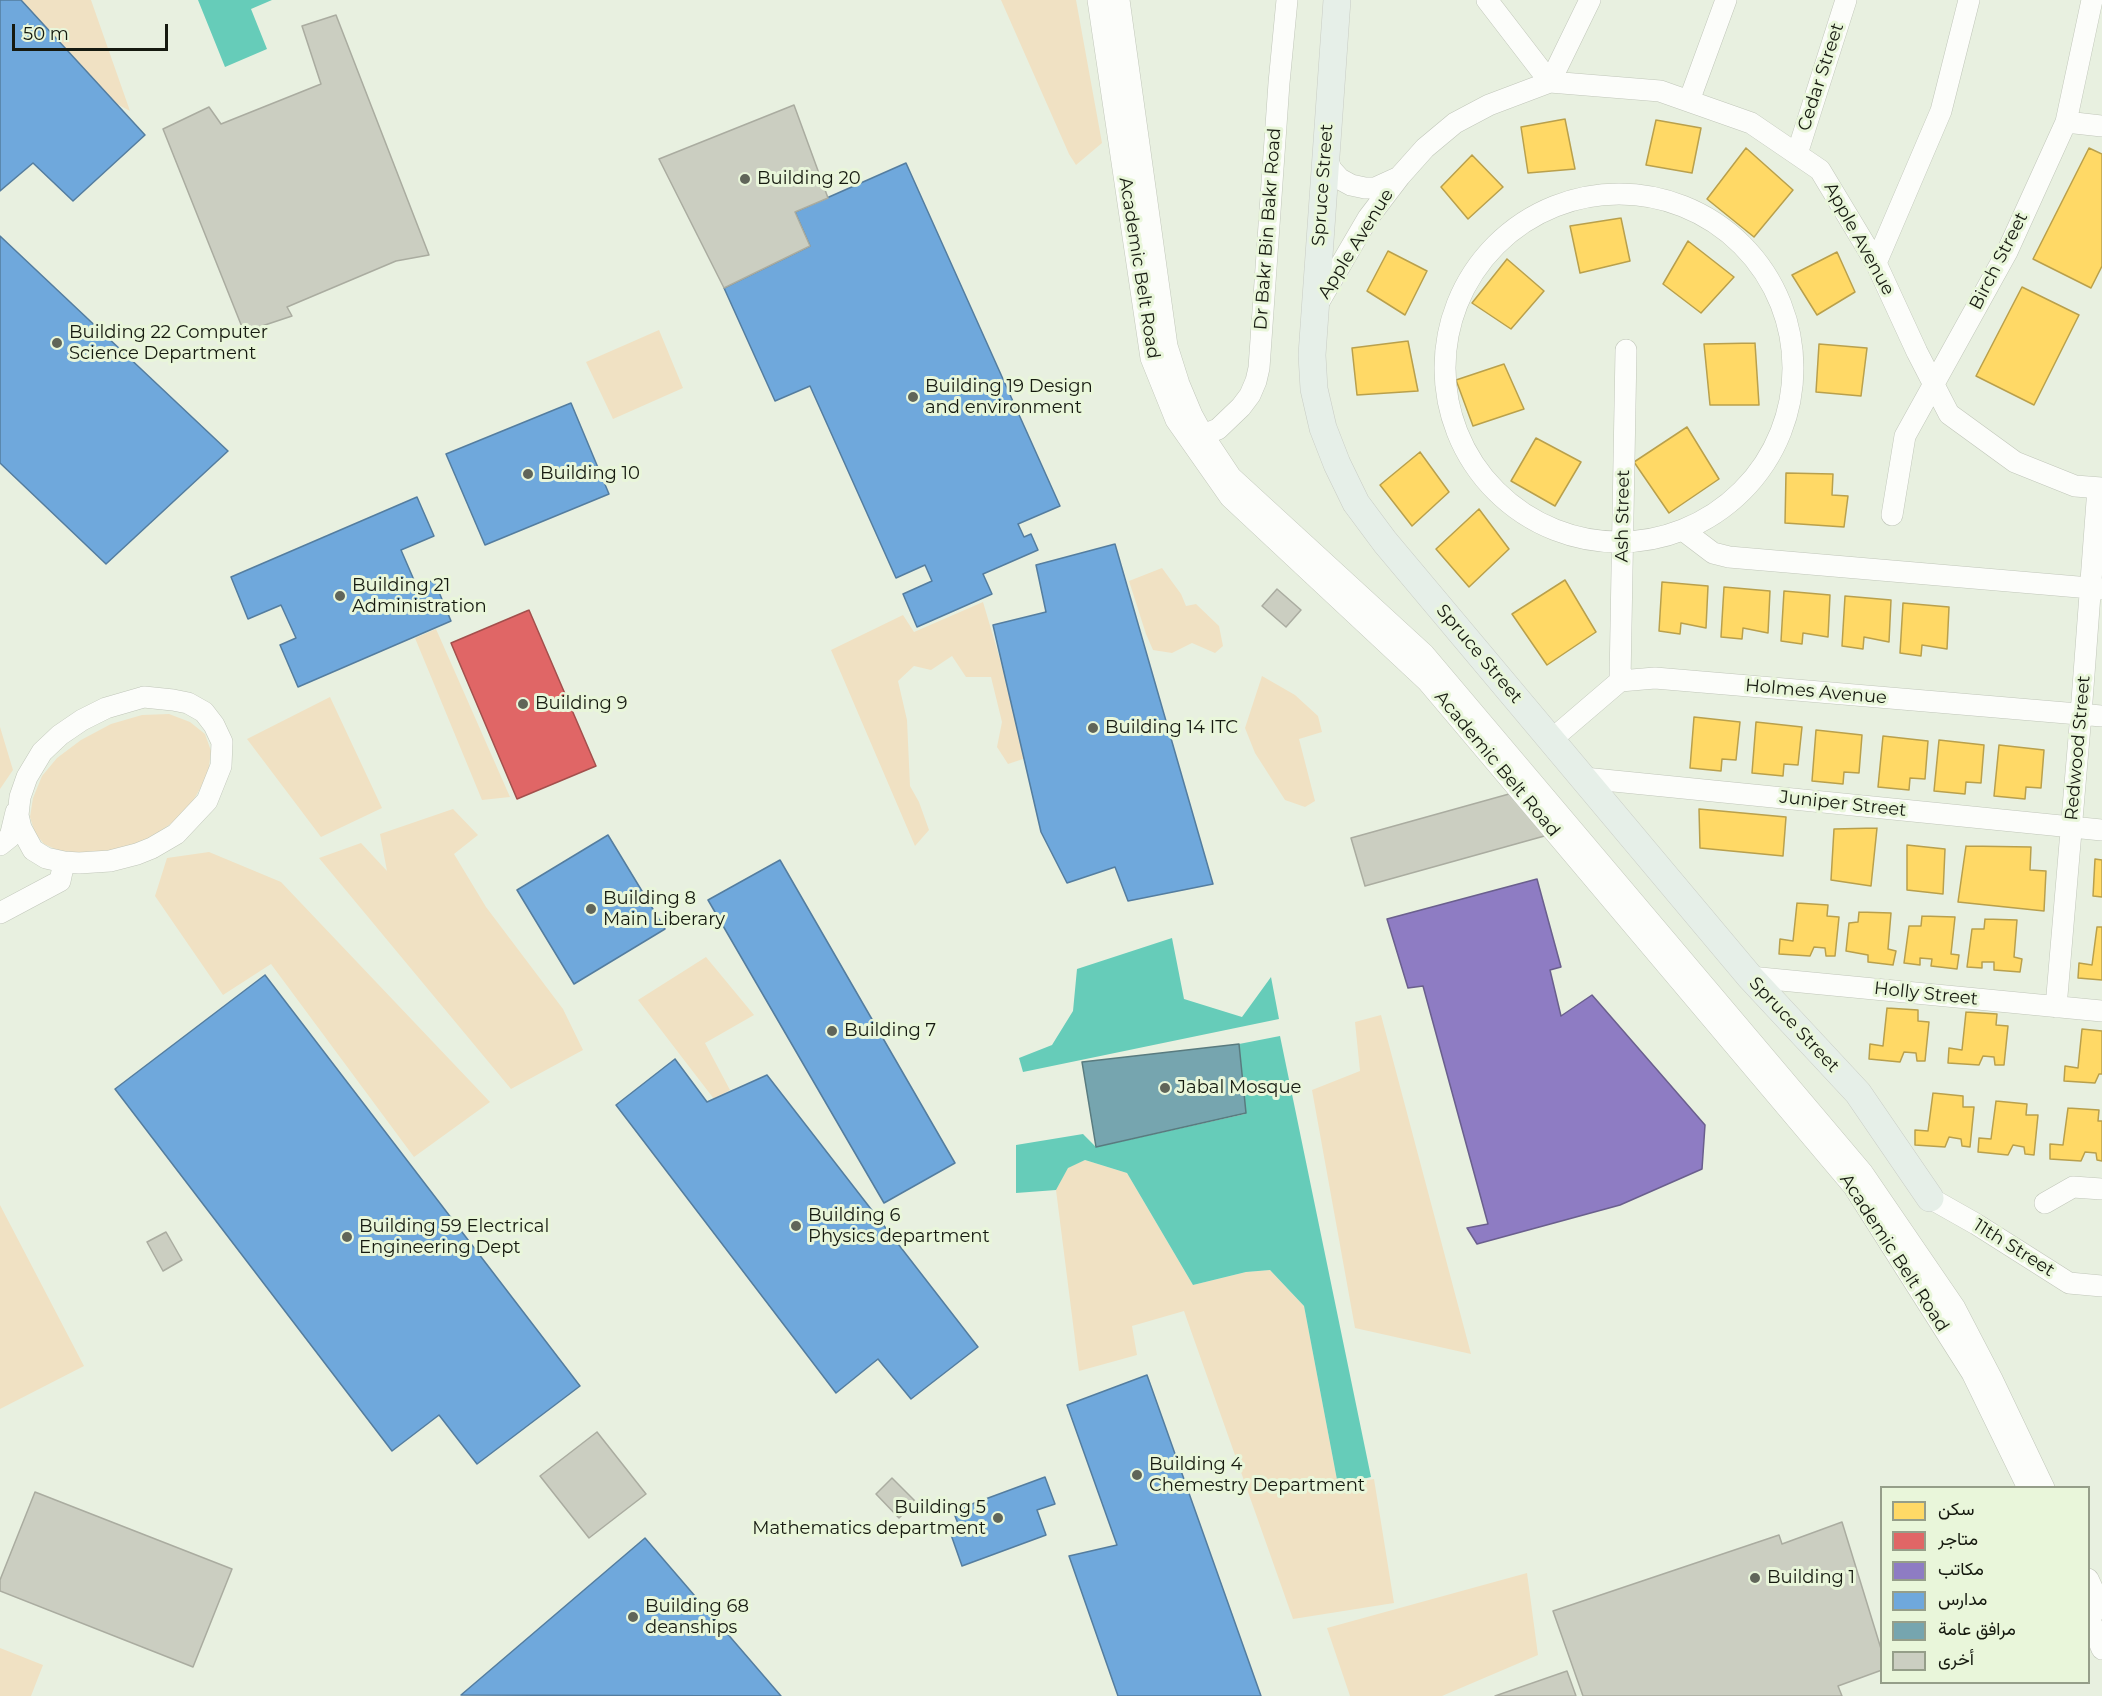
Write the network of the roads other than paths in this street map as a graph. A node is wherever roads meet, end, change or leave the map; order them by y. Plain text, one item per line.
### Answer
1 (1098, 0) edge
2 (1119, 0) edge
3 (1287, 0) edge
4 (1337, 0) edge
5 (1487, 0) edge
6 (1590, 0) edge
7 (1726, 0) edge
8 (1846, 0) edge
9 (1969, 0) edge
10 (2092, 0) edge
11 (1550, 82) junction
12 (1689, 101) junction
13 (2066, 122) junction
14 (2102, 126) edge
15 (1325, 152) junction
16 (1797, 154) junction
17 (1400, 176) junction
18 (1876, 263) junction
19 (1313, 312) junction
20 (1626, 350) dead end
21 (1933, 383) junction
22 (1203, 435) junction
23 (2100, 488) edge
24 (1892, 515) dead end
25 (1684, 531) junction
26 (1622, 543) junction
27 (2096, 589) edge
28 (1620, 681) junction
29 (2092, 715) edge
30 (1551, 740) junction
31 (1584, 778) junction
32 (20, 797) junction
33 (2072, 827) junction
34 (2102, 830) edge
35 (0, 845) edge
36 (64, 862) junction
37 (0, 913) edge
38 (1750, 977) junction
39 (2056, 1007) junction
40 (2102, 1011) edge
41 (2102, 1189) edge
42 (1930, 1198) joint
43 (2045, 1203) dead end
44 (2102, 1286) edge
45 (2027, 1486) edge
46 (2043, 1486) edge
47 (2090, 1584) edge
48 (2102, 1609) edge
49 (2090, 1620) edge
50 (2102, 1649) edge

1 - 45 street, Academic Belt Road
2 - 22 street, Academic Belt Road
3 - 22 street, Dr Bakr Bin Bakr Road
4 - 15 main road, Spruce Street
5 - 11 street
6 - 11 street
7 - 12 street
8 - 16 street, Cedar Street
9 - 18 street
10 - 13 street, Birch Street
11 - 12 street, Apple Avenue
11 - 17 street, Apple Avenue
12 - 16 street, Apple Avenue
13 - 14 street
13 - 21 street, Birch Street
15 - 17 street, Apple Avenue
15 - 19 main road, Spruce Street
16 - 18 street, Apple Avenue
17 - 19 street, Apple Avenue
18 - 21 street, Apple Avenue
19 - 30 main road, Spruce Street
20 - 26 street, Ash Street
21 - 23 street, Apple Avenue
21 - 24 street, Birch Street
22 - 46 street, Academic Belt Road
23 - 27 street, Redwood Street
25 - 26 street
25 - 26 street
25 - 27 street
26 - 28 street, Ash Street
27 - 29 street, Redwood Street
28 - 29 street, Holmes Avenue
28 - 30 street
29 - 33 street, Redwood Street
30 - 31 main road, Spruce Street
31 - 33 street, Juniper Street
31 - 38 main road, Spruce Street
32 - 35 street
32 - 36 street
32 - 36 street
33 - 34 street, Juniper Street
33 - 39 street, Redwood Street
36 - 37 street
38 - 39 street, Holly Street
38 - 42 main road, Spruce Street
39 - 40 street, Holly Street
41 - 43 street
42 - 44 street, 11th Street
47 - 48 street
49 - 50 street

